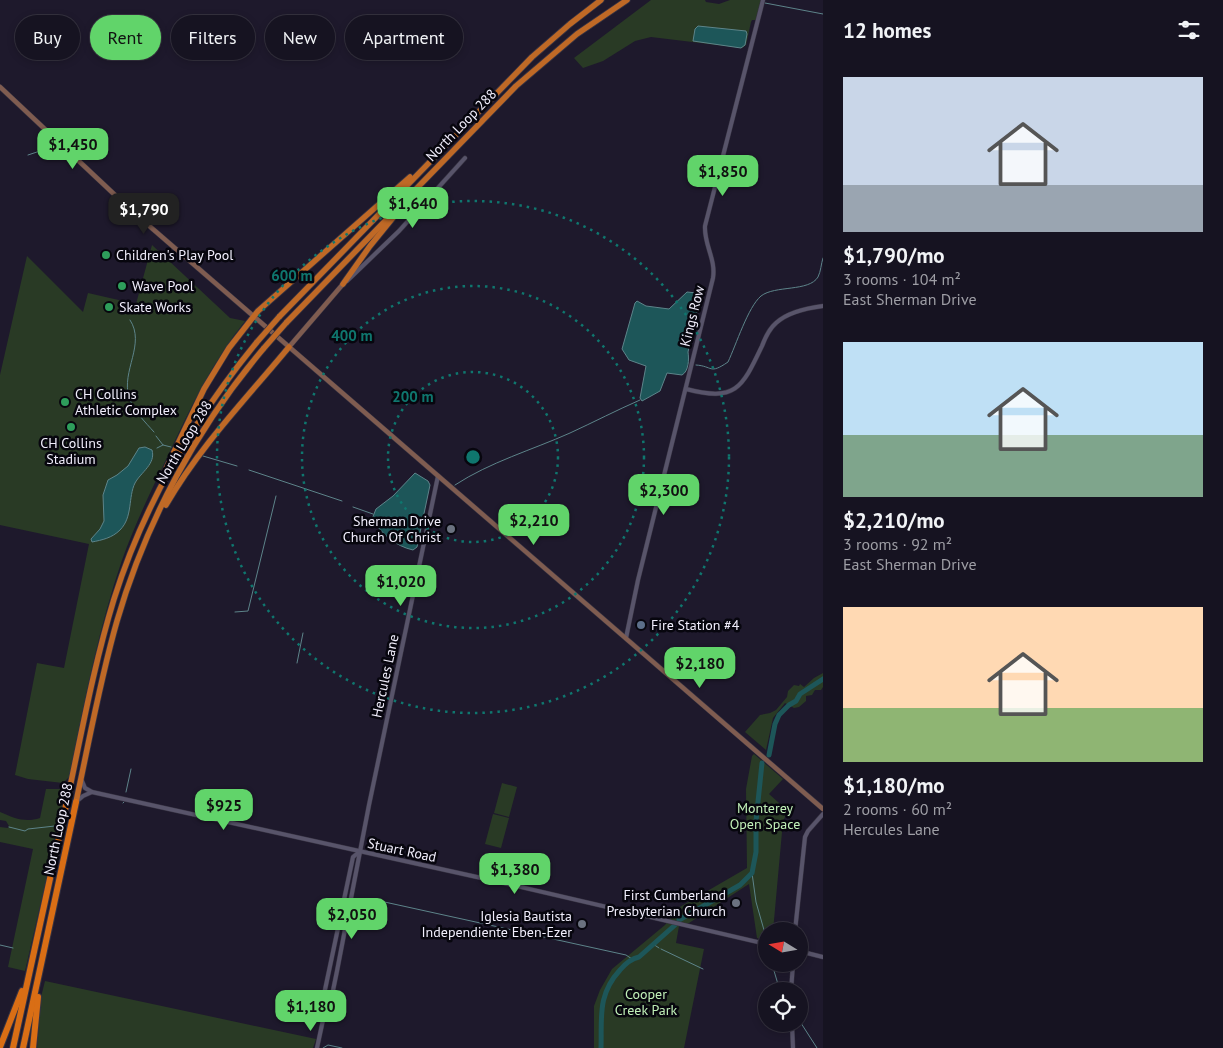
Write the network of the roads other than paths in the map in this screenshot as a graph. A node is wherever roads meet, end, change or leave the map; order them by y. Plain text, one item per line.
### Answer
1 (601, 0) edge
2 (627, 0) edge
3 (763, 0) edge
4 (0, 87) edge
5 (466, 158) dead end
6 (420, 171) junction
7 (420, 185) junction
8 (344, 284) junction
9 (823, 306) edge
10 (253, 317) junction
11 (289, 347) junction
12 (686, 389) junction
13 (438, 476) junction
14 (150, 509) junction
15 (146, 542) junction
16 (626, 638) junction
17 (82, 778) junction
18 (70, 788) joint
19 (92, 792) junction
20 (76, 802) junction
21 (823, 809) edge
22 (823, 814) edge
23 (360, 852) junction
24 (51, 920) junction
25 (796, 922) edge
26 (758, 942) edge
27 (34, 951) junction
28 (808, 954) edge
29 (823, 957) edge
30 (323, 1020) junction
31 (792, 1032) edge
32 (0, 1047) edge
33 (14, 1048) edge
34 (23, 1048) edge
35 (32, 1048) edge
36 (317, 1048) edge
37 (793, 1048) edge

1 - 6 highway, North Loop 288
2 - 7 highway, North Loop 288
3 - 12 street, Kings Row
4 - 10 main road
5 - 8 street, North Loop 288
6 - 10 highway
6 - 14 highway, North Loop 288, bridge
7 - 8 highway
7 - 15 highway, North Loop 288, bridge
8 - 11 main road, North Loop 288
9 - 12 street
10 - 11 main road
10 - 14 highway
11 - 13 main road
11 - 15 highway
12 - 16 street, Kings Row
13 - 16 main road
13 - 23 street, Hercules Lane
14 - 18 highway, North Loop 288
15 - 17 highway, North Loop 288
16 - 21 main road
17 - 19 street
17 - 20 highway, North Loop 288
18 - 27 highway, North Loop 288
19 - 20 street
19 - 23 street, Stuart Road
20 - 24 highway, North Loop 288
22 - 25 street
23 - 26 street, Stuart Road
23 - 30 street, Hercules Lane
23 - 30 street, Hercules Lane
24 - 34 highway, North Loop 288
24 - 35 highway
27 - 32 highway
27 - 33 highway, North Loop 288
28 - 29 street
30 - 36 street, Hercules Lane
31 - 37 street

